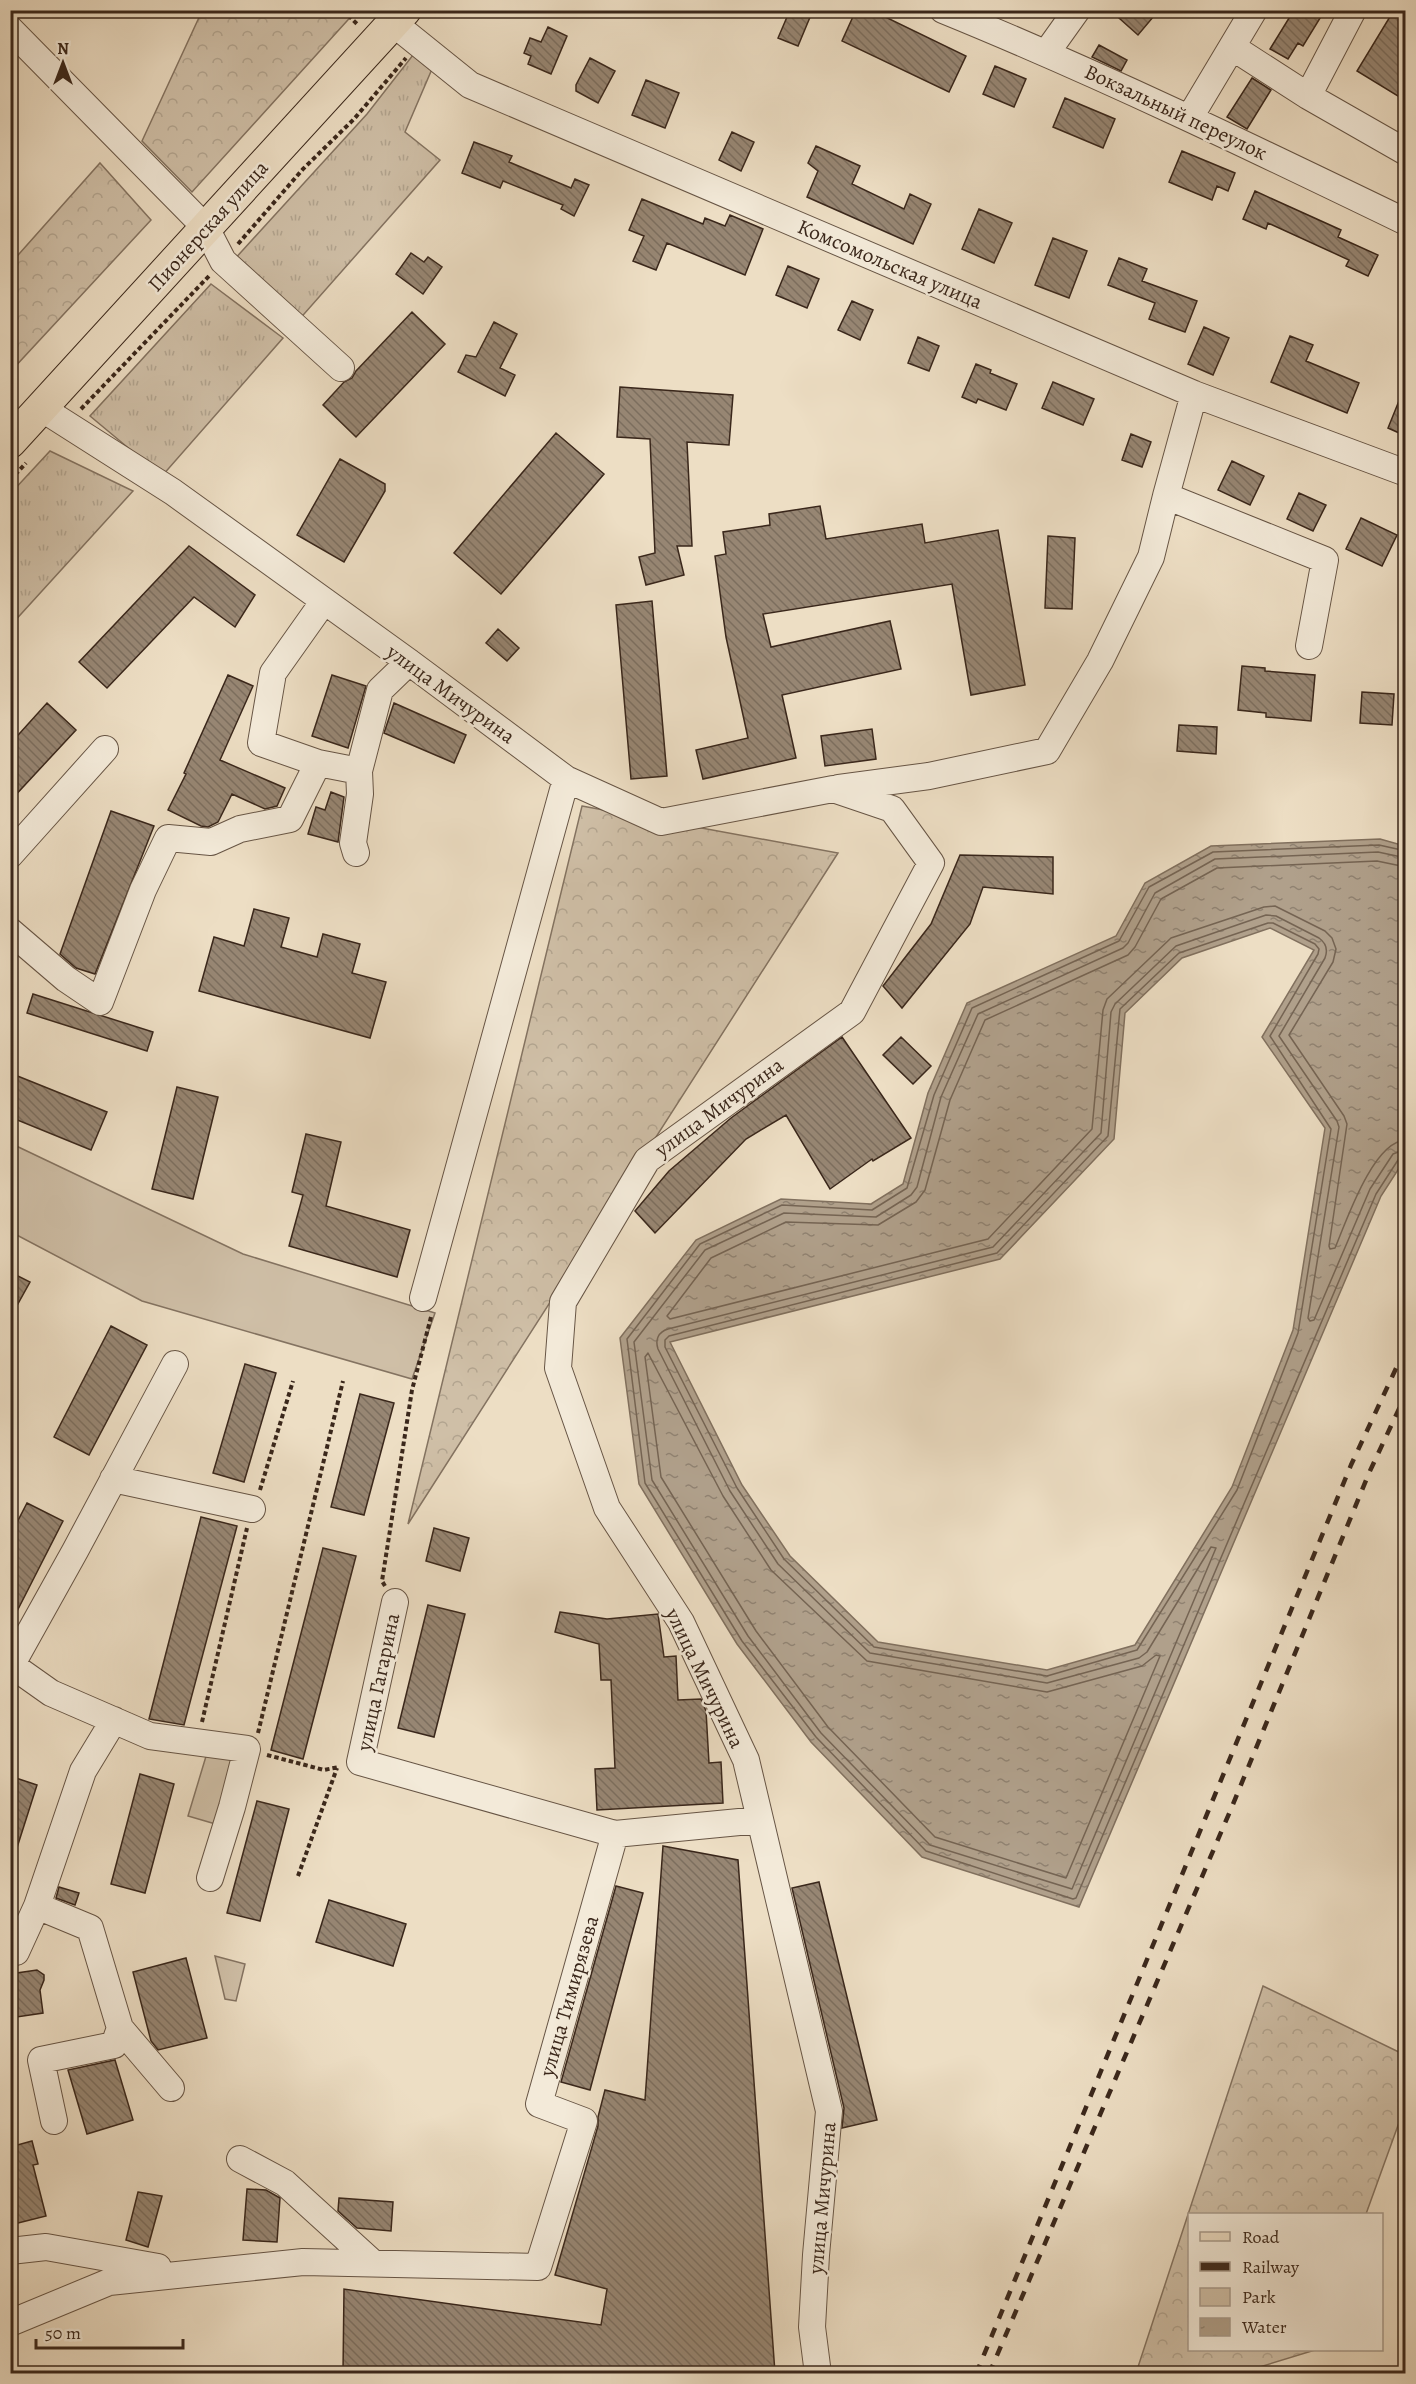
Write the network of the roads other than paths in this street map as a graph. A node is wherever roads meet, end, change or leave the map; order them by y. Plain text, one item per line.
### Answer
1 (943, 10) edge
2 (1077, 10) edge
3 (1254, 10) edge
4 (1353, 10) edge
5 (399, 17) edge
6 (10, 28) edge
7 (1232, 47) junction
8 (1047, 52) junction
9 (1308, 96) junction
10 (1190, 117) junction
11 (1406, 152) edge
12 (1406, 222) edge
13 (206, 228) junction
14 (341, 368) dead end
15 (1194, 394) junction
16 (54, 416) junction
17 (10, 442) edge
18 (1406, 473) edge
19 (1166, 496) junction
20 (324, 601) junction
21 (1309, 646) dead end
22 (409, 662) junction
23 (105, 748) dead end
24 (318, 763) junction
25 (359, 771) junction
26 (566, 779) junction
27 (833, 789) junction
28 (356, 853) dead end
29 (10, 855) edge
30 (10, 931) edge
31 (423, 1298) dead end
32 (175, 1364) dead end
33 (113, 1479) junction
34 (252, 1509) road end
35 (395, 1602) dead end
36 (11, 1664) edge
37 (114, 1720) junction
38 (760, 1820) junction
39 (615, 1834) junction
40 (210, 1878) dead end
41 (37, 1906) junction
42 (10, 1953) edge
43 (120, 2028) junction
44 (171, 2088) dead end
45 (54, 2121) dead end
46 (240, 2159) dead end
47 (10, 2251) edge
48 (373, 2263) junction
49 (198, 2273) junction
50 (10, 2323) edge
51 (818, 2373) edge

1 - 8 street, Вокзальный переулок
2 - 8 street
3 - 7 street
4 - 9 street
5 - 13 main road, Пионерская улица
5 - 15 street, Комсомольская улица
6 - 13 street
7 - 9 street
7 - 10 street
8 - 10 street, Вокзальный переулок
9 - 11 street
10 - 12 street, Вокзальный переулок
13 - 14 street
13 - 16 main road, Пионерская улица
15 - 18 street, Комсомольская улица
15 - 19 street
16 - 17 main road, Пионерская улица
16 - 20 street, улица Мичурина
19 - 21 street
19 - 27 street
20 - 22 street, улица Мичурина
20 - 24 street
22 - 25 street
22 - 26 street, улица Мичурина
23 - 29 street
24 - 25 street
24 - 30 street
25 - 28 street
26 - 27 street, улица Мичурина
26 - 31 street
27 - 38 street, улица Мичурина
32 - 33 street
33 - 34 street
33 - 36 street
35 - 39 street, улица Гагарина
36 - 37 street
37 - 40 street
37 - 41 street
38 - 39 street
38 - 51 street, улица Мичурина
39 - 48 street, улица Тимирязева
41 - 42 street
41 - 43 street
43 - 44 street
43 - 45 street
46 - 48 street
47 - 49 street
48 - 49 street
49 - 50 street

